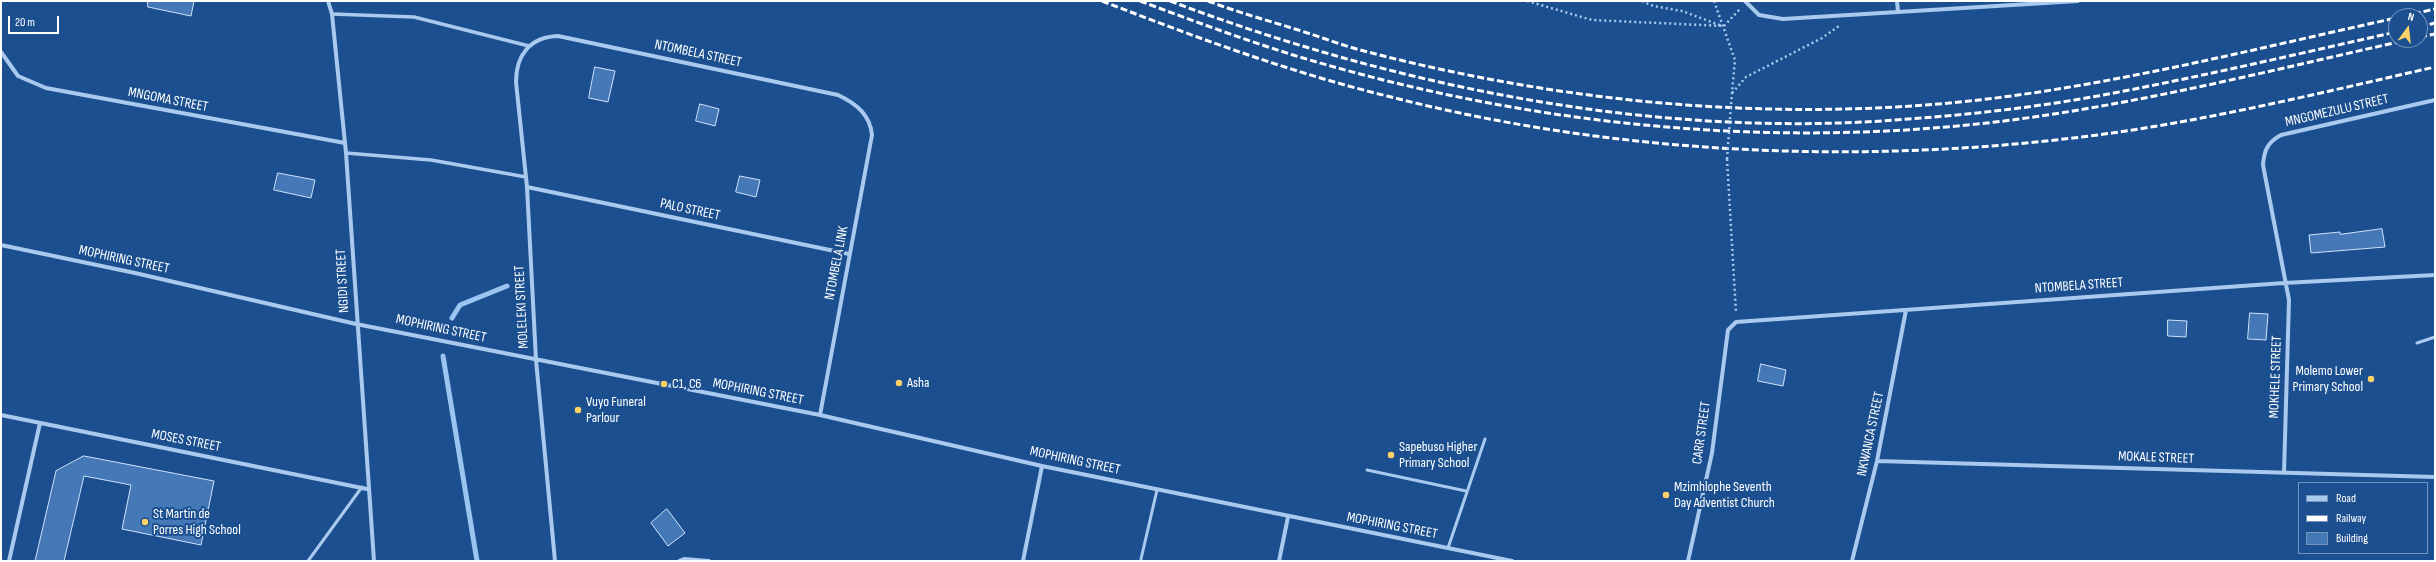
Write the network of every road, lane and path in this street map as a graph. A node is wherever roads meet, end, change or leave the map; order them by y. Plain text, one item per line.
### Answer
1 (328, 1) edge
2 (1527, 1) edge
3 (1642, 1) edge
4 (1714, 1) edge
5 (1897, 1) edge
6 (2078, 1) edge
7 (1745, 2) edge
8 (1898, 12) junction
9 (332, 14) junction
10 (1844, 15) junction
11 (1724, 26) junction
12 (529, 46) junction
13 (1, 52) edge
14 (522, 53) joint
15 (1732, 93) junction
16 (2435, 100) edge
17 (867, 116) joint
18 (345, 143) junction
19 (346, 153) junction
20 (526, 177) junction
21 (527, 187) junction
22 (1, 245) edge
23 (850, 254) junction
24 (2435, 275) edge
25 (2284, 283) junction
26 (1906, 310) junction
27 (1736, 322) junction
28 (356, 324) junction
29 (2435, 337) edge
30 (2417, 343) dead end
31 (536, 360) junction
32 (1, 415) edge
33 (820, 415) junction
34 (40, 423) junction
35 (1485, 439) dead end
36 (1877, 461) junction
37 (1042, 466) junction
38 (1367, 470) dead end
39 (2284, 473) junction
40 (2435, 477) edge
41 (365, 488) junction
42 (1157, 490) junction
43 (1466, 491) junction
44 (1288, 517) junction
45 (1448, 548) junction
46 (1141, 559) dead end
47 (9, 561) edge
48 (308, 561) edge
49 (374, 561) edge
50 (555, 561) edge
51 (679, 561) edge
52 (709, 561) edge
53 (1023, 561) edge
54 (1279, 561) edge
55 (1512, 561) edge
56 (1688, 561) edge
57 (1852, 561) edge

1 - 9 street, NGIDI STREET
2 - 11 path
3 - 11 path
4 - 11 path
5 - 8 street
6 - 8 street
7 - 10 street
7 - 11 path
8 - 10 street
9 - 12 street
9 - 18 street, NGIDI STREET
10 - 15 path
11 - 15 path
12 - 14 street, NTOMBELA STREET
12 - 17 street, NTOMBELA STREET
13 - 18 street, MNGOMA STREET
14 - 20 street, MOLELEKI STREET
15 - 27 path, bridge
16 - 25 street, MNGOMEZULU STREET
17 - 23 street, NTOMBELA LINK
18 - 19 street, NGIDI STREET
19 - 20 street
19 - 28 street, NGIDI STREET
20 - 21 street, MOLELEKI STREET
21 - 23 street, PALO STREET
21 - 31 street, MOLELEKI STREET
22 - 28 street, MOPHIRING STREET
23 - 33 street, NTOMBELA LINK
24 - 25 street, NTOMBELA STREET
25 - 26 street, NTOMBELA STREET
25 - 39 street, MOKHELE STREET
26 - 27 street, NTOMBELA STREET
26 - 36 street, NKWANCA STREET
27 - 56 street, CARR STREET
28 - 31 street, MOPHIRING STREET
28 - 41 street, NGIDI STREET
29 - 30 lane
31 - 33 street, MOPHIRING STREET
31 - 50 street, MOLELEKI STREET
32 - 34 street, MOSES STREET
33 - 37 street, MOPHIRING STREET
34 - 41 street, MOSES STREET
34 - 47 street
35 - 43 lane
36 - 39 street, MOKALE STREET
36 - 57 street, NKWANCA STREET
37 - 42 street, MOPHIRING STREET
37 - 53 street
38 - 43 lane
39 - 40 street, MOKALE STREET
41 - 48 lane
41 - 49 street, NGIDI STREET
42 - 44 street, MOPHIRING STREET
42 - 46 lane
43 - 45 lane
44 - 45 street, MOPHIRING STREET
44 - 54 street
45 - 55 street, MOPHIRING STREET
51 - 52 street

